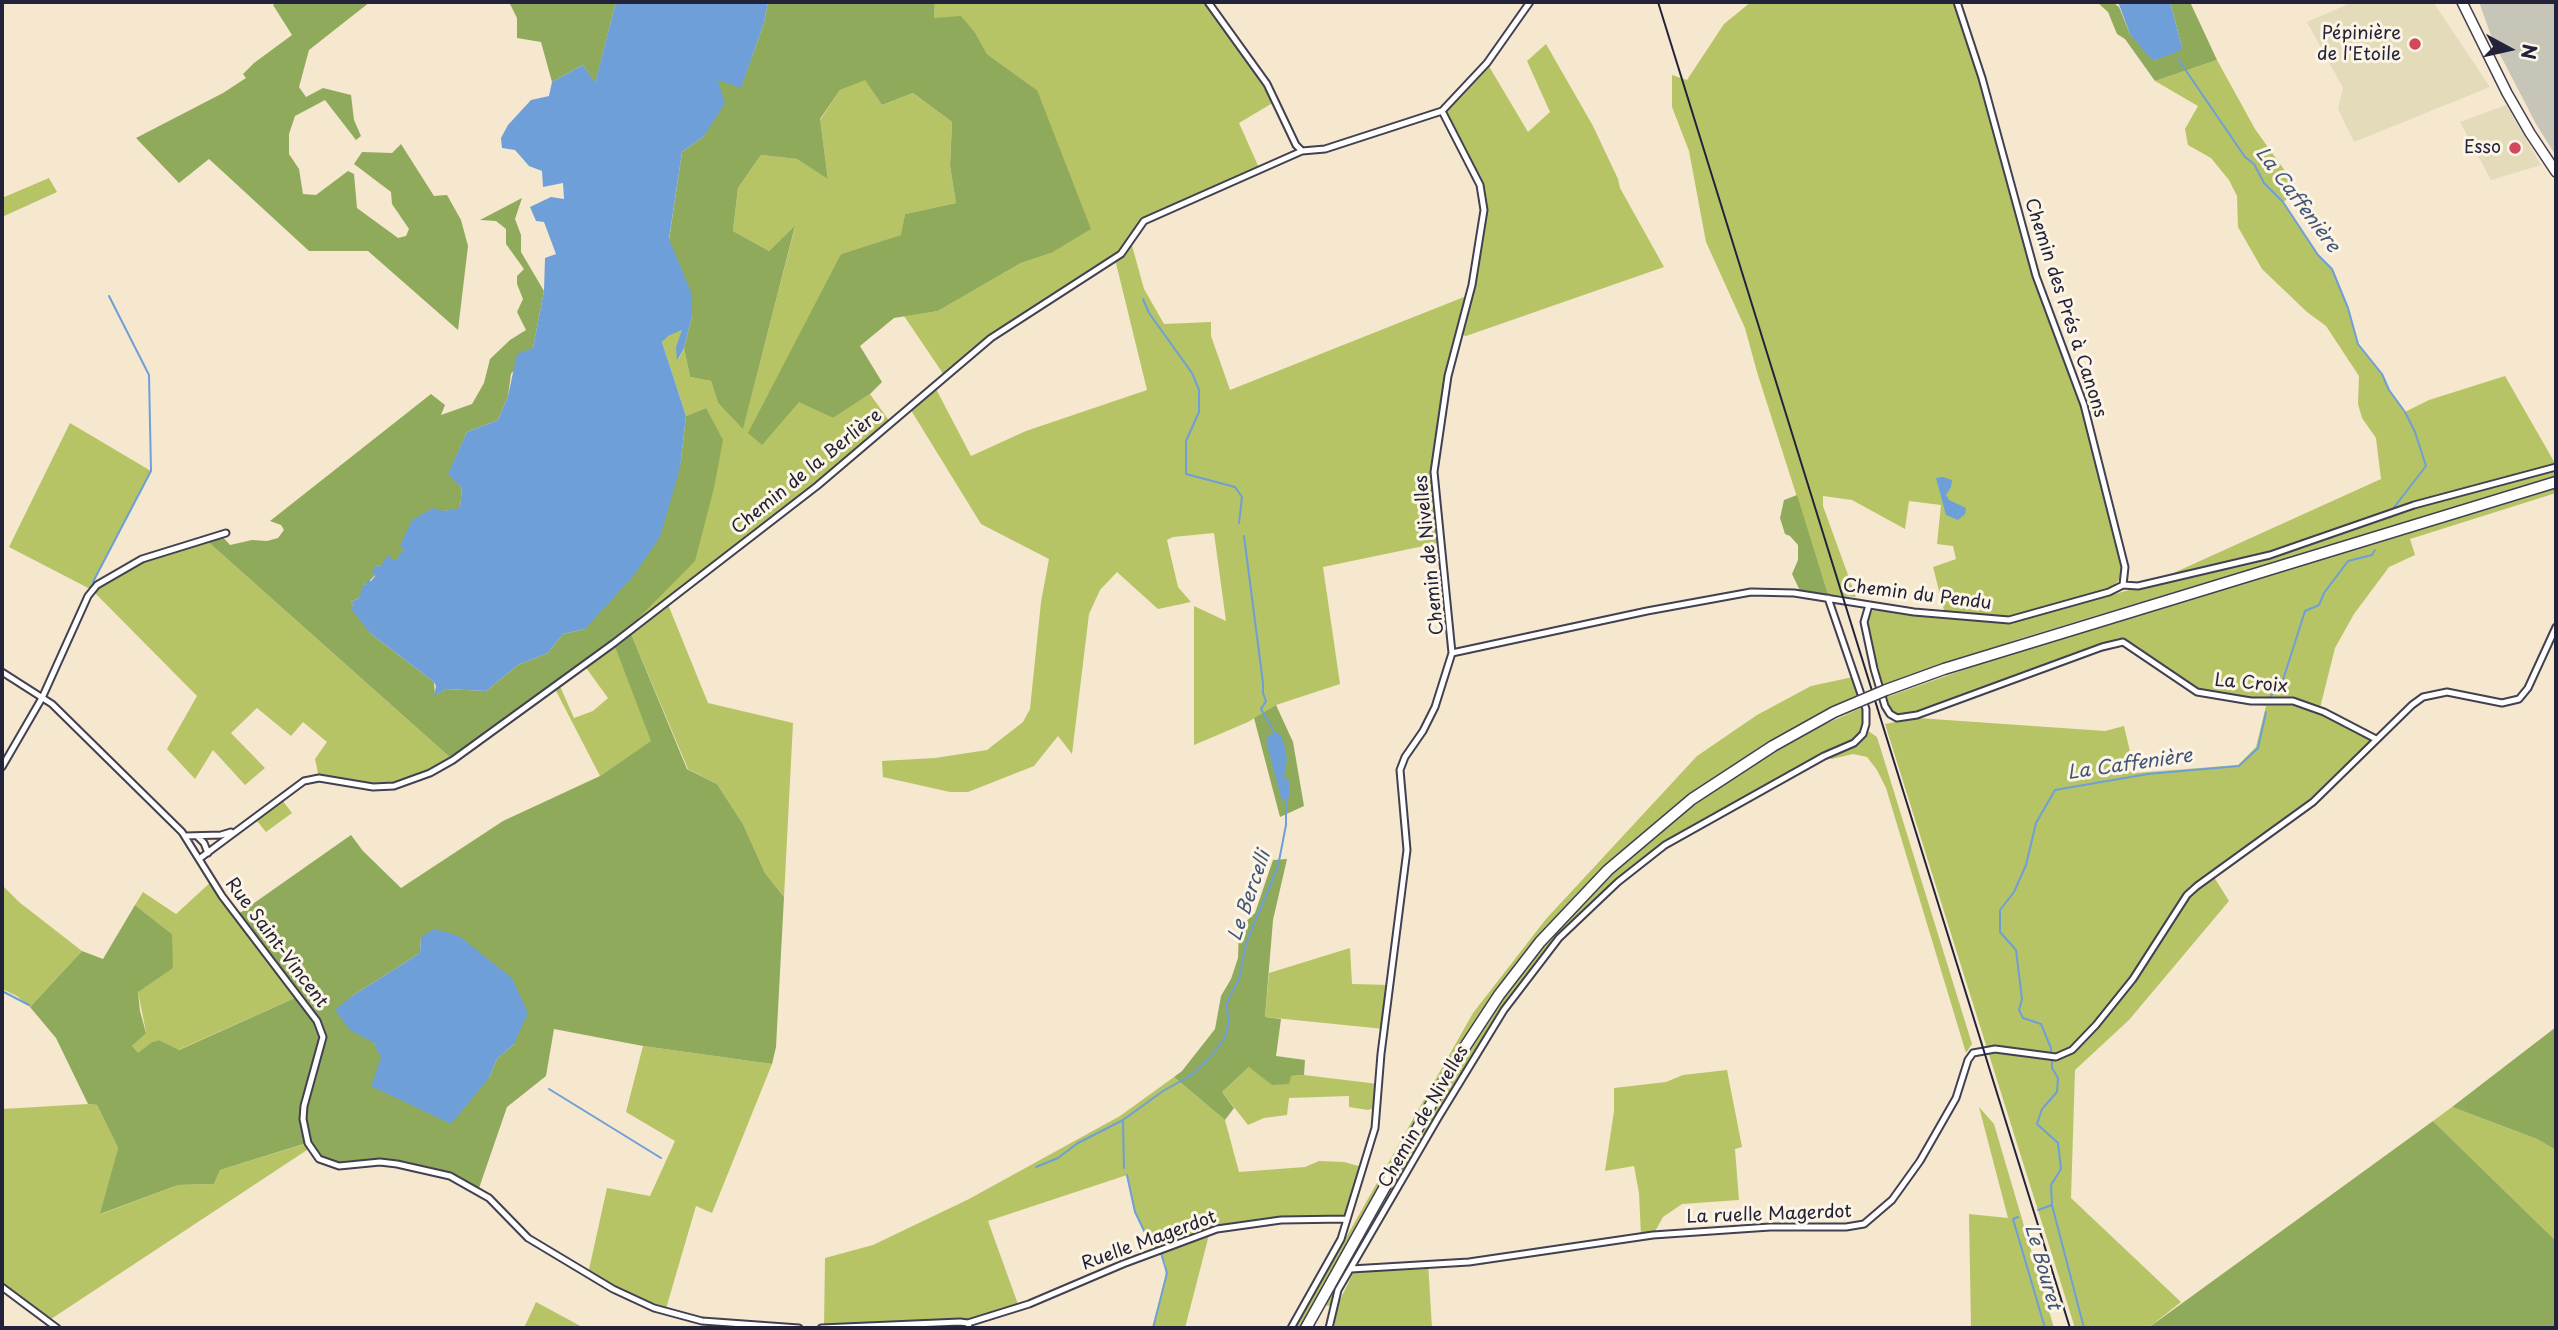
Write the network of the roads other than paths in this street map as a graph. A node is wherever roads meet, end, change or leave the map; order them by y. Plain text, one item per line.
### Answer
1 (1208, 2) edge
2 (1530, 2) edge
3 (1957, 2) edge
4 (2462, 2) edge
5 (2469, 2) edge
6 (2472, 20) junction
7 (1442, 111) junction
8 (1302, 151) junction
9 (2556, 172) edge
10 (2556, 467) edge
11 (2556, 482) edge
12 (226, 533) dead end
13 (2123, 584) junction
14 (1828, 598) junction
15 (1869, 605) junction
16 (2556, 627) edge
17 (1452, 653) junction
18 (2, 672) edge
19 (41, 698) junction
20 (2376, 739) junction
21 (2, 767) edge
22 (234, 831) junction
23 (185, 836) junction
24 (197, 836) junction
25 (208, 853) junction
26 (199, 859) junction
27 (1346, 1219) junction
28 (1351, 1269) junction
29 (2, 1287) edge
30 (968, 1326) edge
31 (57, 1328) edge
32 (799, 1328) edge
33 (821, 1328) edge
34 (1291, 1328) edge
35 (1306, 1328) edge
36 (1329, 1328) edge

1 - 8 street
2 - 7 street
3 - 13 street, Chemin des Prés à Canons
4 - 6 main road
5 - 6 main road
6 - 9 main road
7 - 8 street, Chemin de la Berlière
7 - 17 street, Chemin de Nivelles
8 - 22 street, Chemin de la Berlière
10 - 13 street, Chemin du Pendu
11 - 35 highway, bridge
12 - 19 street
13 - 15 street, Chemin du Pendu
14 - 15 street, Chemin du Pendu
14 - 17 street, Chemin du Pendu
14 - 28 street, Chemin de Nivelles
15 - 20 street, La Croix
16 - 20 street
17 - 27 street, Chemin de Nivelles
18 - 19 street, Rue Saint-Vincent
19 - 21 street
19 - 23 street, Rue Saint-Vincent
20 - 28 street, La ruelle Magerdot
22 - 24 street
22 - 25 street, Chemin de la Berlière
23 - 24 street
23 - 26 street, Rue Saint-Vincent
24 - 25 street
25 - 26 street, Chemin de la Berlière
26 - 32 street, Rue Saint-Vincent
27 - 30 street, Ruelle Magerdot
27 - 34 street, Chemin de Nivelles
28 - 36 street, Chemin de Nivelles
29 - 31 street
30 - 33 street, Ruelle Magerdot

